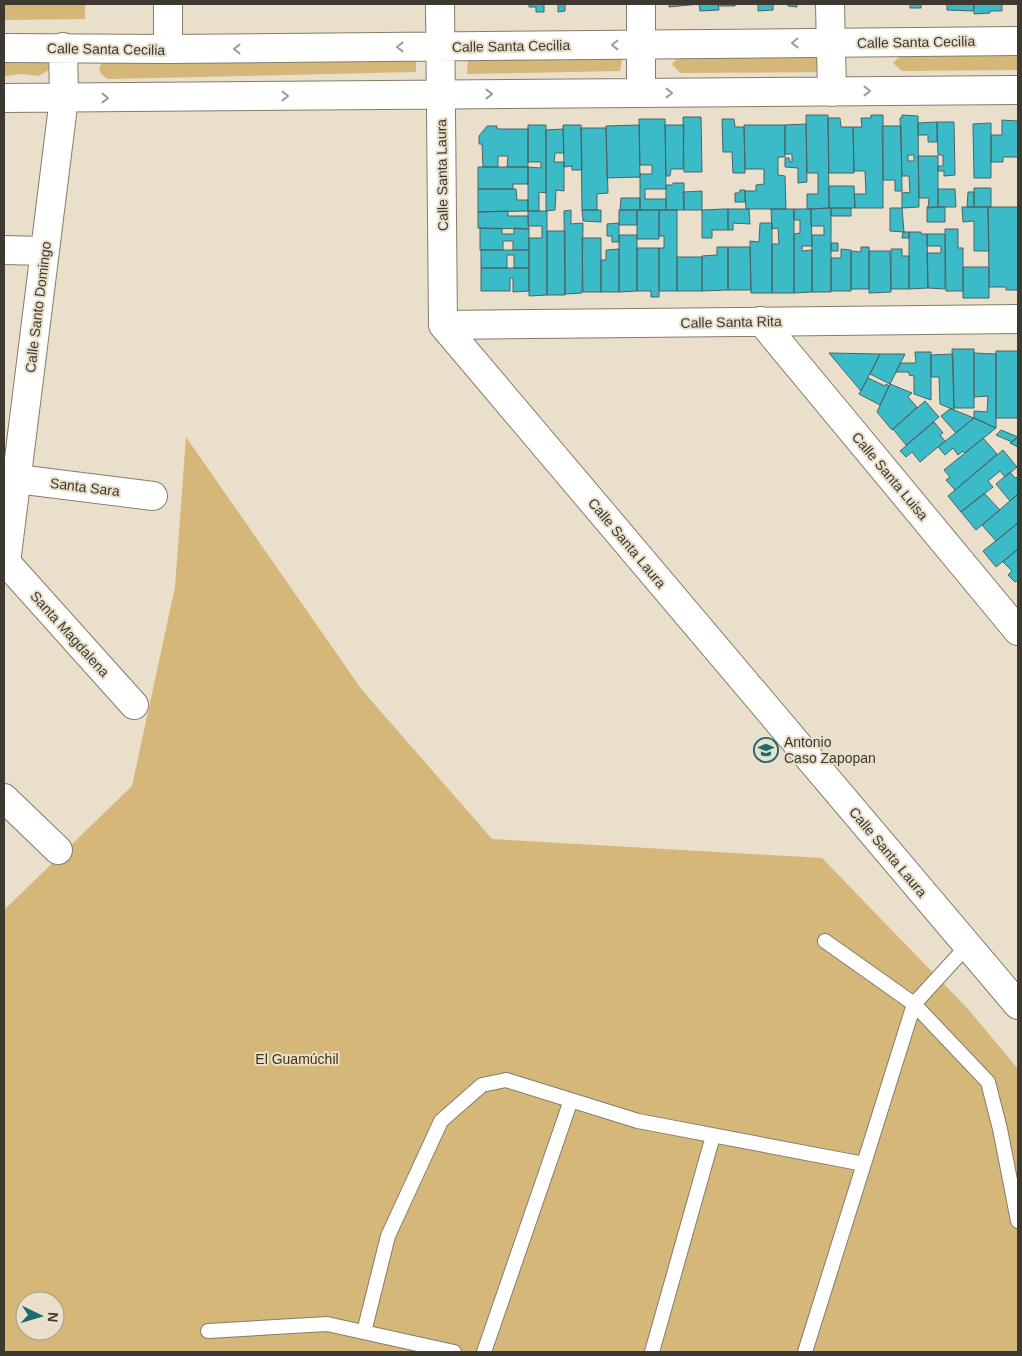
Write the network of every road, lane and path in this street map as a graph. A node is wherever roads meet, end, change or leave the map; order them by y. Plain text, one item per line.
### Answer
1 (168, 4) edge
2 (440, 4) edge
3 (641, 4) edge
4 (830, 4) edge
5 (1018, 41) edge
6 (831, 43) junction
7 (641, 45) junction
8 (64, 47) junction
9 (440, 47) junction
10 (4, 48) edge
11 (168, 49) junction
12 (1018, 90) edge
13 (832, 92) junction
14 (641, 93) junction
15 (440, 95) junction
16 (4, 98) edge
17 (64, 98) junction
18 (4, 250) edge
19 (45, 251) junction
20 (1018, 319) edge
21 (761, 321) junction
22 (443, 325) junction
23 (17, 479) junction
24 (153, 496) dead end
25 (5, 563) edge
26 (1018, 632) edge
27 (134, 705) dead end
28 (4, 798) edge
29 (58, 850) dead end
30 (825, 941) dead end
31 (968, 946) junction
32 (914, 1004) junction
33 (1018, 1005) edge
34 (571, 1100) junction
35 (713, 1136) junction
36 (864, 1164) junction
37 (1018, 1222) edge
38 (208, 1331) dead end
39 (364, 1332) junction
40 (454, 1352) edge
41 (484, 1352) edge
42 (652, 1352) edge
43 (805, 1352) edge

1 - 11 street
2 - 9 street, Calle Santa Laura
3 - 7 street
4 - 6 street
5 - 6 street, Calle Santa Cecilia
6 -> 7 street, Calle Santa Cecilia
6 - 13 street
7 -> 9 street, Calle Santa Cecilia
7 - 14 street
8 - 10 street, Calle Santa Cecilia
8 - 11 street, Calle Santa Cecilia
8 - 17 street, Calle Santo Domingo
9 -> 11 street, Calle Santa Cecilia
9 - 15 street, Calle Santa Laura
13 -> 12 street
14 -> 13 street
15 -> 14 street
17 -> 15 street
15 - 22 street, Calle Santa Laura
16 - 17 street
17 - 19 street, Calle Santo Domingo
18 - 19 street
19 - 23 street, Calle Santo Domingo
20 - 21 street, Calle Santa Rita
21 - 22 street, Calle Santa Rita
21 - 26 street, Calle Santa Luisa
22 - 31 street, Calle Santa Laura
23 - 24 street, Santa Sara
23 - 25 street, Calle Santo Domingo
25 - 27 street, Santa Magdalena
28 - 29 street
30 - 32 lane
31 - 32 lane
31 - 33 street, Calle Santa Laura
32 - 36 lane
32 - 37 lane
34 - 35 lane
34 - 39 lane
34 - 41 lane
35 - 36 lane
35 - 42 lane
36 - 43 lane
38 - 39 lane
39 - 40 lane

